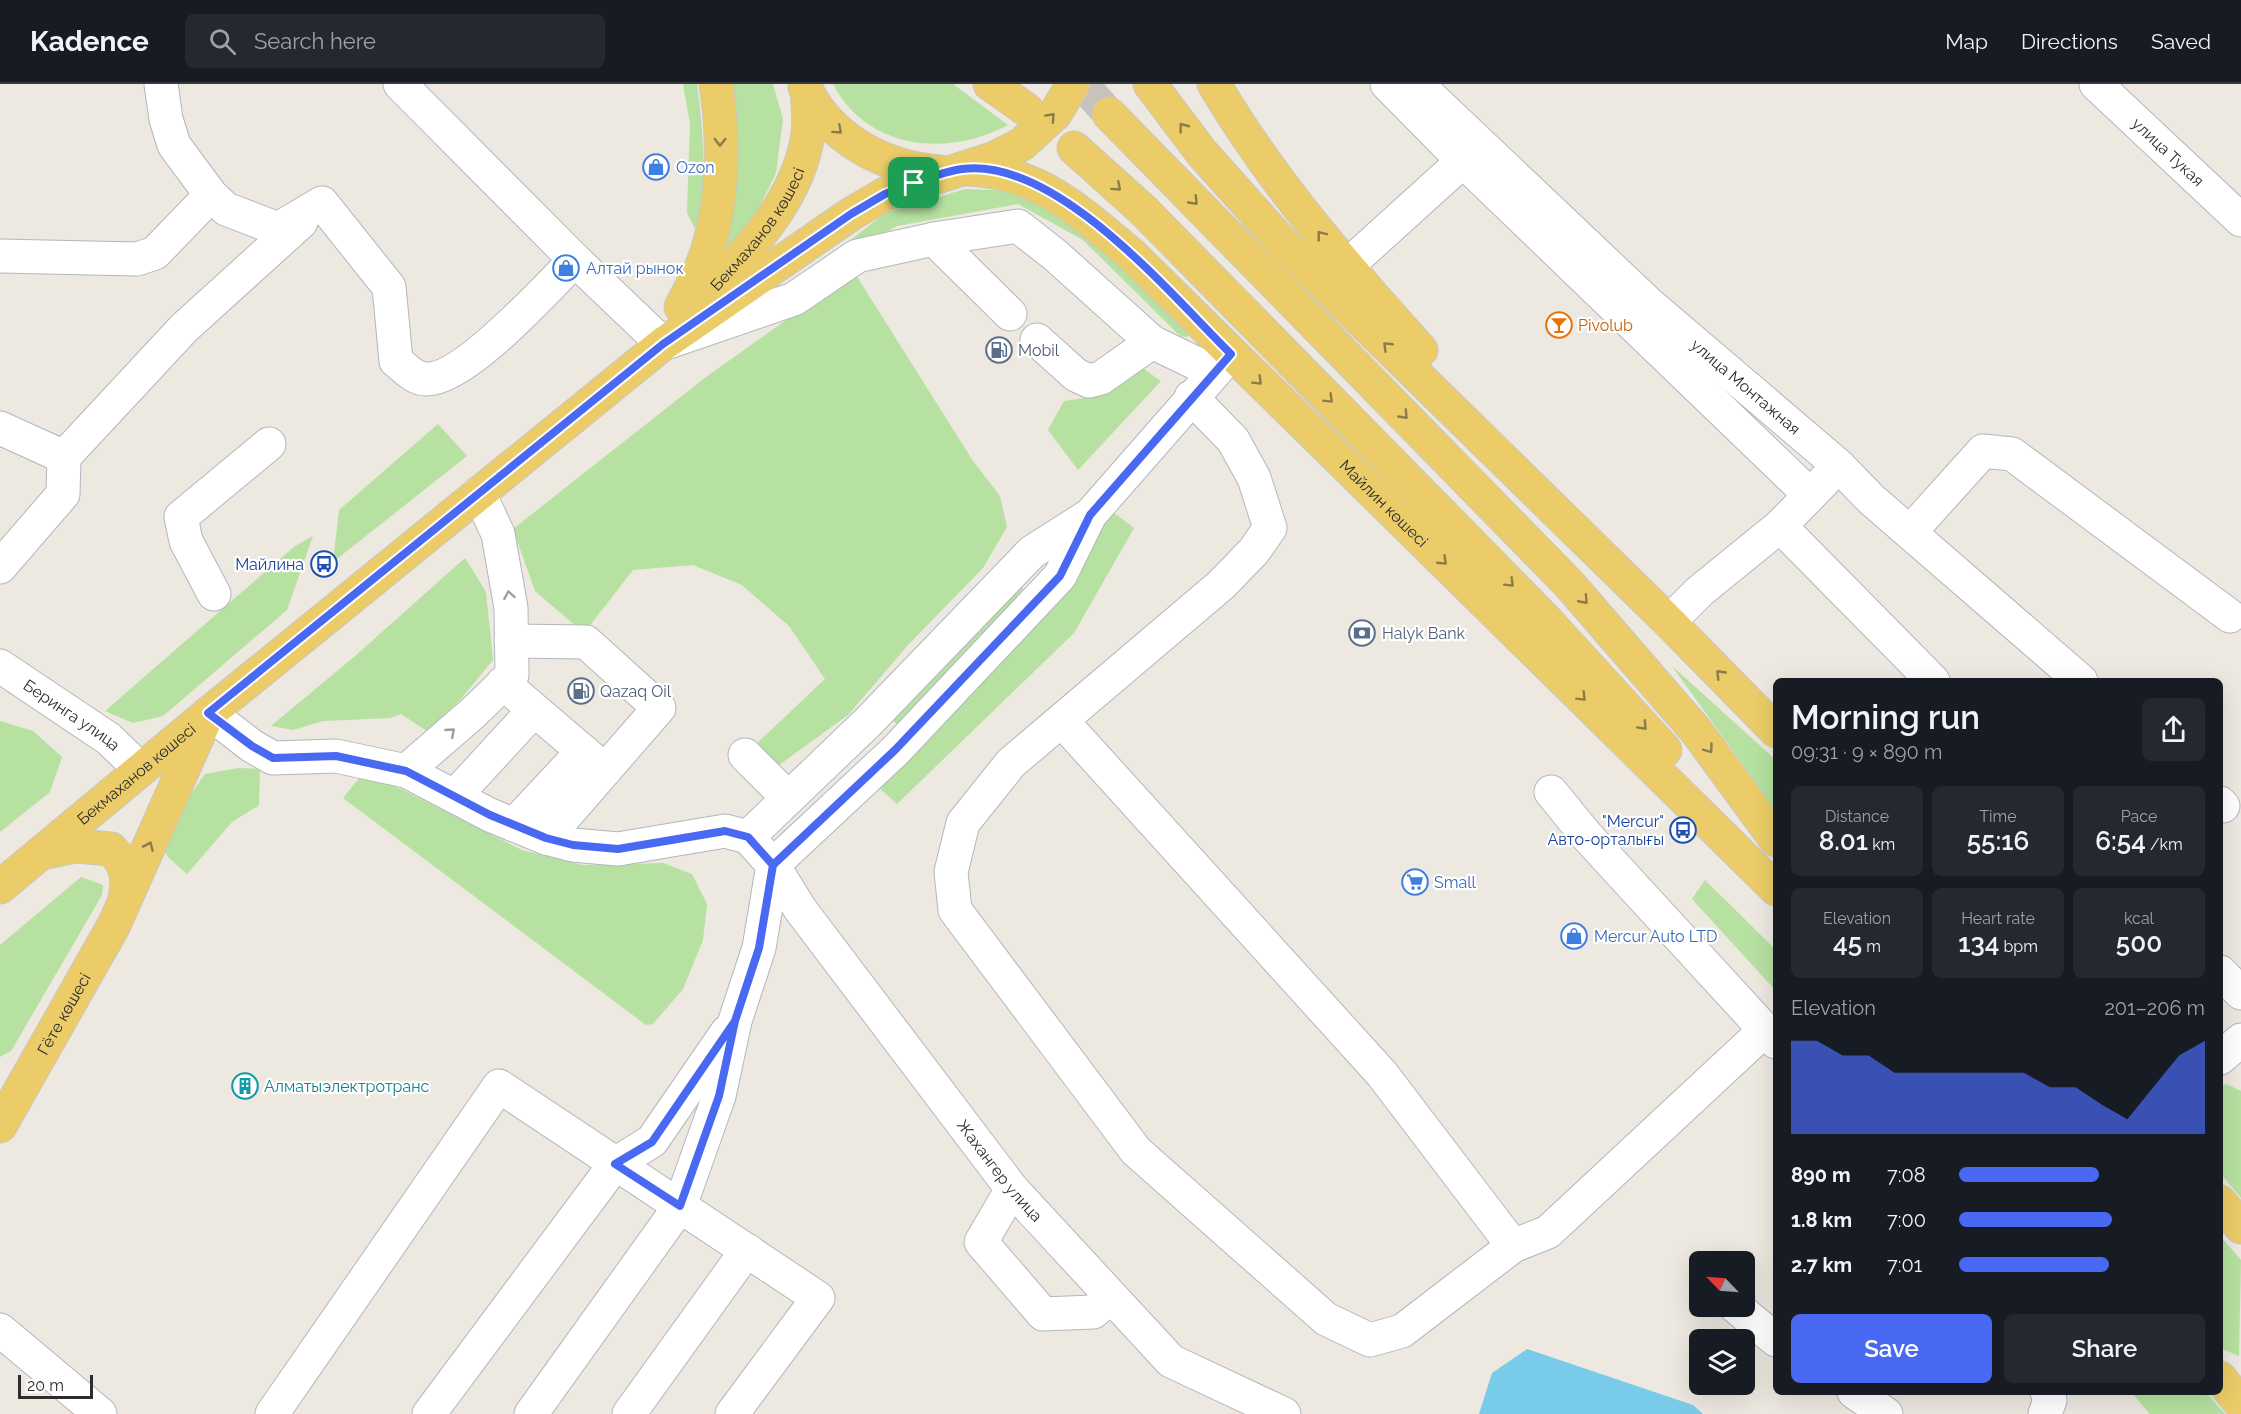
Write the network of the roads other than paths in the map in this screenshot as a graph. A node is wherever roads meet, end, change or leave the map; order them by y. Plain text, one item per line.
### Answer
1 (161, 84) edge
2 (400, 84) edge
3 (716, 84) edge
4 (990, 84) edge
5 (1073, 84) edge
6 (1150, 84) edge
7 (1214, 84) edge
8 (1388, 84) edge
9 (1417, 84) edge
10 (2096, 84) edge
11 (805, 88) edge
12 (1026, 110) dead end
13 (1109, 114) tunnel mouth
14 (1074, 147) dead end
15 (1463, 161) junction
16 (955, 170) junction
17 (1500, 180) junction
18 (211, 195) junction
19 (322, 203) junction
20 (2241, 220) edge
21 (934, 239) junction
22 (0, 256) edge
23 (575, 260) junction
24 (1346, 267) junction
25 (1010, 314) dead end
26 (1037, 340) dead end
27 (1152, 342) junction
28 (663, 344) junction
29 (1222, 363) junction
30 (1191, 397) junction
31 (0, 428) edge
32 (269, 444) dead end
33 (64, 457) junction
34 (1838, 465) junction
35 (480, 493) junction
36 (1810, 495) junction
37 (1090, 515) junction
38 (1780, 526) junction
39 (1911, 531) junction
40 (0, 567) edge
41 (213, 594) dead end
42 (2229, 616) dead end
43 (1669, 622) junction
44 (511, 641) junction
45 (0, 666) edge
46 (1930, 678) edge
47 (2078, 678) edge
48 (503, 683) junction
49 (534, 710) junction
50 (208, 713) junction
51 (1062, 722) junction
52 (1773, 727) edge
53 (745, 754) dead end
54 (594, 761) junction
55 (140, 769) junction
56 (406, 771) junction
57 (1551, 792) dead end
58 (455, 796) junction
59 (788, 798) junction
60 (514, 825) junction
61 (1773, 836) edge
62 (748, 837) junction
63 (546, 838) junction
64 (40, 854) junction
65 (773, 865) junction
66 (1773, 874) edge
67 (1773, 886) edge
68 (0, 887) edge
69 (125, 900) junction
70 (2223, 975) edge
71 (2241, 993) edge
72 (735, 1021) junction
73 (1771, 1036) edge
74 (2241, 1040) edge
75 (2223, 1055) edge
76 (0, 1126) edge
77 (615, 1164) junction
78 (1012, 1189) junction
79 (680, 1206) junction
80 (2223, 1206) edge
81 (2241, 1227) edge
82 (1513, 1246) junction
83 (747, 1250) junction
84 (1111, 1297) junction
85 (1748, 1317) edge
86 (0, 1330) edge
87 (1773, 1338) edge
88 (2223, 1370) edge
89 (2241, 1371) edge
90 (2223, 1382) edge
91 (1858, 1395) edge
92 (2048, 1395) edge
93 (2241, 1404) edge
94 (100, 1414) edge
95 (272, 1414) edge
96 (429, 1414) edge
97 (531, 1414) edge
98 (629, 1414) edge
99 (732, 1414) edge
100 (1284, 1414) edge
101 (1886, 1414) edge
102 (2045, 1414) edge

1 - 18 street
2 - 23 street
3 -> 28 main road
4 - 12 main road
16 -> 5 main road, Бекмаханов көшесі
43 -> 6 main road
24 -> 7 main road
8 - 15 street
9 - 17 street, улица Монтажная
10 - 20 street, улица Тукая
11 -> 16 main road, Майлин көшесі
11 - 28 main road, Бекмаханов көшесі
13 -> 61 main road
14 -> 66 main road, Майлин көшесі
15 - 17 street
15 - 24 street
16 - 28 main road, Бекмаханов көшесі
16 - 29 main road, Майлин көшесі
17 - 34 street, улица Монтажная
17 - 36 street
18 - 19 street
18 - 22 street
19 - 23 street
19 - 33 street
21 - 25 street
21 - 27 street
21 - 28 street
23 - 28 street
24 - 43 main road
26 - 27 street
27 - 29 street
28 - 35 main road, Бекмаханов көшесі
29 - 30 street
29 -> 67 main road, Майлин көшесі
30 - 37 street
30 - 51 street
31 - 33 street
32 - 41 street
33 - 40 street
34 - 36 street
34 - 39 street, улица Монтажная
44 -> 35 street
35 - 50 main road, Бекмаханов көшесі
36 - 38 street
37 - 59 street
37 - 65 street
38 - 43 street
38 - 46 street
39 - 42 street
39 - 47 street, улица Монтажная
52 -> 43 main road
44 - 48 street
44 - 54 street
45 - 55 street, Беринга улица
48 - 49 street
56 -> 48 street
49 - 54 street
49 - 58 street
50 - 55 main road, Бекмаханов көшесі
50 - 56 street
69 -> 50 main road, Гёте көшесі
51 - 82 street
51 - 82 street
53 - 59 street
54 - 60 street
54 - 63 street
55 - 64 main road, Бекмаханов көшесі
56 - 58 street
57 - 73 street
58 - 60 street
59 - 62 street
60 - 63 street
62 - 63 street
62 - 65 street, Жахангер улица
64 - 68 main road, Бекмаханов көшесі
64 - 69 main road
65 - 72 street
65 - 78 street, Жахангер улица
69 - 76 main road, Гёте көшесі
70 - 71 street
72 - 77 street
72 - 79 street
73 - 82 street
74 - 75 street
77 - 79 street
77 - 95 street
77 - 96 street
78 - 84 street, Жахангер улица
78 - 84 street
79 - 83 street
79 - 97 street
80 - 81 main road
83 - 98 street
83 - 99 street
84 - 100 street, Жахангер улица
85 - 87 street
86 - 94 street
88 - 89 main road
90 - 93 main road
91 - 101 street
92 - 102 street

